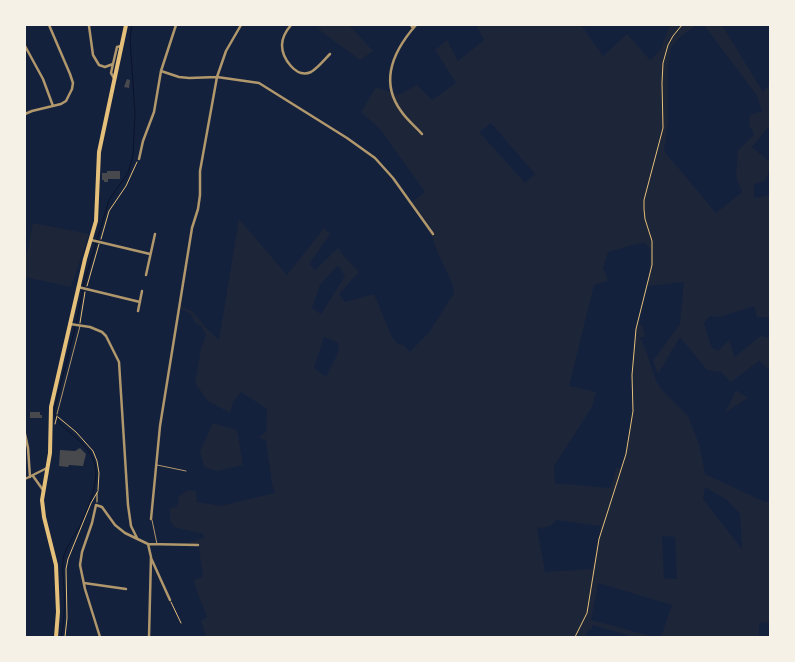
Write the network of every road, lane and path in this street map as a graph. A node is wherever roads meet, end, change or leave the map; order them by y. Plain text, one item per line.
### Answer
1 (49, 25) edge
2 (126, 25) edge
3 (176, 25) edge
4 (241, 25) edge
5 (291, 25) edge
6 (411, 25) edge
7 (416, 25) edge
8 (682, 25) edge
9 (89, 26) dead end
10 (413, 28) junction
11 (25, 46) edge
12 (121, 46) junction
13 (330, 54) dead end
14 (113, 64) junction
15 (161, 71) junction
16 (217, 77) junction
17 (114, 78) junction
18 (53, 106) junction
19 (25, 114) edge
20 (422, 134) dead end
21 (139, 159) joint
22 (155, 234) dead end
23 (432, 234) dead end
24 (92, 240) junction
25 (99, 243) junction
26 (150, 254) junction
27 (146, 275) dead end
28 (79, 287) junction
29 (86, 289) junction
30 (142, 291) dead end
31 (140, 302) junction
32 (138, 311) dead end
33 (72, 324) junction
34 (79, 325) junction
35 (57, 414) junction
36 (55, 422) dead end
37 (25, 434) edge
38 (156, 465) junction
39 (47, 468) junction
40 (186, 471) dead end
41 (31, 476) junction
42 (25, 479) edge
43 (43, 490) junction
44 (98, 491) junction
45 (96, 505) junction
46 (152, 519) joint
47 (137, 538) junction
48 (148, 544) junction
49 (157, 544) junction
50 (198, 545) dead end
51 (151, 557) junction
52 (84, 583) junction
53 (126, 589) dead end
54 (170, 600) joint
55 (182, 623) dead end
56 (56, 637) edge
57 (65, 637) edge
58 (100, 637) edge
59 (149, 637) edge
60 (575, 637) edge

1 - 18 street
2 - 12 main road
3 - 15 street
4 - 16 street
5 - 13 street
6 - 10 street
7 - 10 street
8 - 60 path
9 - 14 street
10 - 20 street
11 - 18 street
12 - 14 street
12 - 17 main road
14 - 17 street
15 - 16 street
15 - 21 street
16 - 23 street
16 - 38 street
17 - 24 main road
18 - 19 street
21 - 25 path
22 - 26 street
24 - 25 street
24 - 28 main road
25 - 26 street
25 - 29 path
26 - 27 street
28 - 29 street
28 - 33 main road
29 - 31 street
29 - 34 path
30 - 31 street
31 - 32 street
33 - 34 street
33 - 39 main road
34 - 35 lane
34 - 47 street
35 - 36 path
35 - 44 path
37 - 41 street
38 - 40 lane
38 - 46 street
39 - 41 street
39 - 43 main road
41 - 42 street
41 - 43 street
43 - 56 main road
44 - 45 path
44 - 57 path
45 - 47 street
45 - 52 street
46 - 49 lane
47 - 48 street
48 - 49 street
48 - 51 street
49 - 50 street
51 - 54 street
51 - 59 street
52 - 53 street
52 - 58 street
54 - 55 path

